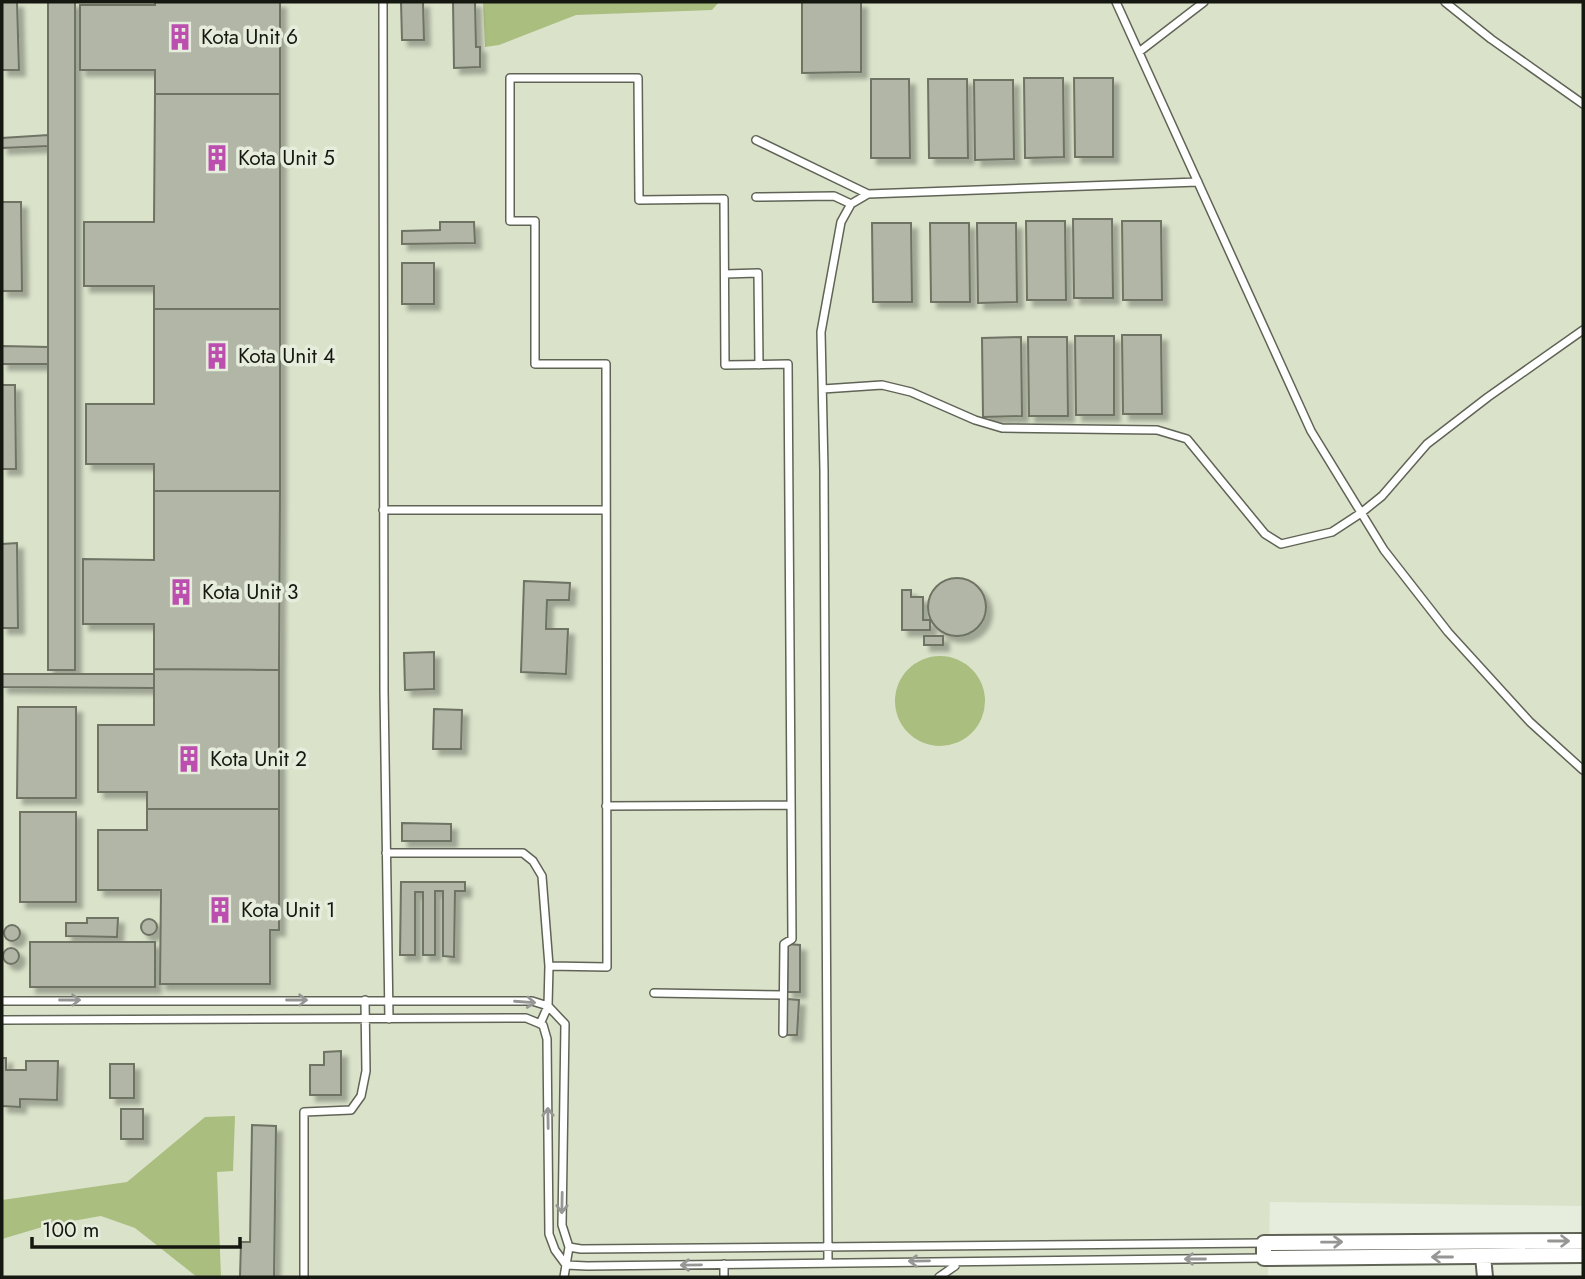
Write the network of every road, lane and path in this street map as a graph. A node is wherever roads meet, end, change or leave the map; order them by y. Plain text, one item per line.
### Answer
1 (383, 2) edge
2 (1116, 2) edge
3 (1204, 2) edge
4 (1445, 2) edge
5 (1139, 52) junction
6 (1583, 104) edge
7 (756, 140) dead end
8 (1198, 182) junction
9 (868, 194) junction
10 (756, 197) dead end
11 (851, 204) junction
12 (725, 274) junction
13 (1583, 330) edge
14 (759, 365) junction
15 (823, 390) junction
16 (383, 510) junction
17 (606, 510) junction
18 (1362, 513) junction
19 (1583, 770) edge
20 (791, 805) junction
21 (606, 806) junction
22 (386, 853) junction
23 (549, 966) junction
24 (654, 993) dead end
25 (783, 995) junction
26 (365, 1000) junction
27 (388, 1000) junction
28 (2, 1001) edge
29 (548, 1006) junction
30 (388, 1019) junction
31 (2, 1020) edge
32 (366, 1020) junction
33 (540, 1024) junction
34 (783, 1033) dead end
35 (1583, 1241) edge
36 (569, 1247) junction
37 (828, 1248) junction
38 (1264, 1251) junction
39 (1583, 1255) edge
40 (1483, 1256) junction
41 (828, 1262) junction
42 (956, 1263) junction
43 (724, 1264) junction
44 (566, 1265) junction
45 (304, 1277) edge
46 (564, 1277) edge
47 (724, 1277) edge
48 (939, 1277) edge
49 (951, 1277) edge
50 (1485, 1277) edge

1 - 16 lane
2 - 5 lane
3 - 5 lane
4 - 6 lane
5 - 8 lane
7 - 9 lane
8 - 9 lane
8 - 18 lane
9 - 11 lane
10 - 11 lane
11 - 15 lane
12 - 14 lane
12 - 14 lane
12 - 17 lane
13 - 18 lane
14 - 20 lane
15 - 18 lane
15 - 37 lane
16 - 17 lane
16 - 22 lane
17 - 21 lane
18 - 19 lane
20 - 21 lane
20 - 25 lane
21 - 23 lane
22 - 23 lane
22 - 27 lane
23 - 29 lane
24 - 25 lane
25 - 34 lane
26 - 27 lane
28 -> 26 lane
26 - 32 lane
27 -> 29 lane
27 - 30 lane
29 - 33 lane
29 -> 36 lane
30 - 32 lane
30 - 33 lane
31 - 32 lane
32 - 45 lane
44 -> 33 lane
38 -> 35 street
36 - 37 lane
36 - 44 lane
37 - 38 lane
37 - 41 lane
40 -> 38 street
38 -> 42 lane
39 - 40 street
40 - 50 street
42 -> 41 lane
41 - 43 lane
42 - 48 lane
42 - 49 lane
43 -> 44 lane
43 - 47 lane
44 - 46 lane

